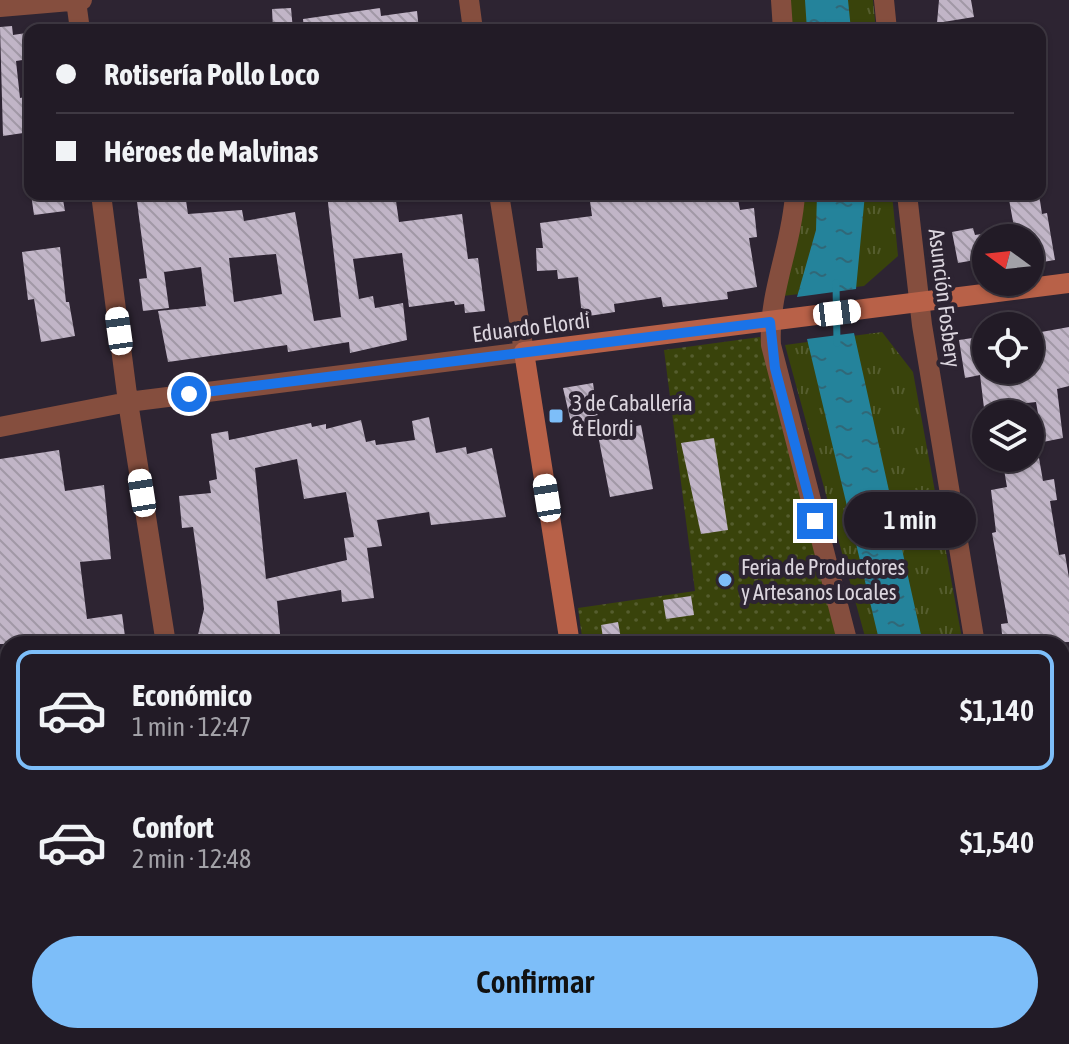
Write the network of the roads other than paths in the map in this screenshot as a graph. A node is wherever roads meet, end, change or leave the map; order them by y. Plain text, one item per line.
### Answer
1 (82, 0) edge
2 (469, 0) edge
3 (781, 0) edge
4 (884, 0) edge
5 (76, 1) edge
6 (0, 7) edge
7 (79, 24) edge
8 (472, 24) edge
9 (783, 24) edge
10 (886, 24) edge
11 (102, 200) edge
12 (500, 200) edge
13 (794, 200) edge
14 (908, 200) edge
15 (1069, 283) edge
16 (920, 302) junction
17 (770, 322) junction
18 (524, 352) junction
19 (128, 402) junction
20 (0, 427) edge
21 (165, 636) edge
22 (569, 636) edge
23 (846, 636) edge
24 (974, 636) edge

1 - 5 street
2 - 8 street
3 - 9 street
4 - 10 street
5 - 6 street
5 - 7 street
11 - 19 street
12 - 18 street
13 - 17 street
14 - 16 street, Asunción Fosbery
15 - 16 main road, Eduardo Elordi
16 - 17 main road, Eduardo Elordi
16 - 24 street, Asunción Fosbery
17 - 18 main road, Eduardo Elordi
17 - 23 street
18 - 19 street, Eduardo Elordi
18 - 22 main road
19 - 20 street, Eduardo Elordi
19 - 21 street

